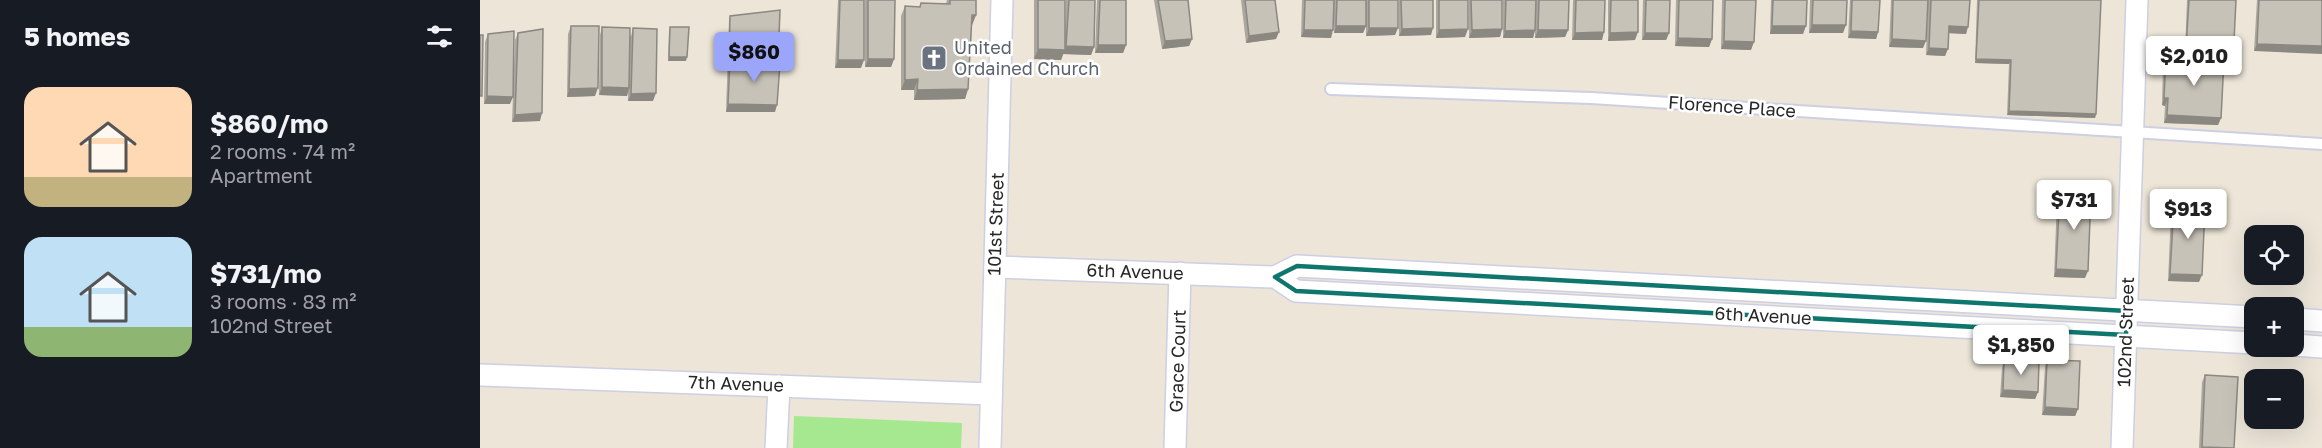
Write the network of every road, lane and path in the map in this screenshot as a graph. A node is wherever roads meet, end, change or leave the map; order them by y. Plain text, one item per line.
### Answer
1 (1002, 0) edge
2 (2137, 0) edge
3 (1331, 89) dead end
4 (2132, 132) junction
5 (2322, 144) edge
6 (995, 267) junction
7 (1180, 273) junction
8 (1275, 277) junction
9 (2127, 311) junction
10 (2244, 317) edge
11 (2304, 320) edge
12 (2322, 321) edge
13 (2126, 335) junction
14 (2244, 342) edge
15 (2304, 346) edge
16 (2322, 347) edge
17 (480, 375) edge
18 (779, 386) junction
19 (991, 394) junction
20 (776, 448) edge
21 (990, 448) edge
22 (1175, 448) edge
23 (2122, 448) edge

1 - 6 street, 101st Street
2 - 4 street, 102nd Street
3 - 4 lane, Florence Place
4 - 5 lane, Florence Place
4 - 9 street, 102nd Street
6 - 7 street, 6th Avenue
6 - 19 street, 101st Street
7 - 8 street, 6th Avenue
7 - 22 street, Grace Court
8 - 9 street, 6th Avenue
8 - 13 street, 6th Avenue
9 - 10 street, 6th Avenue
9 - 13 street, 102nd Street
11 - 12 street
13 - 14 street, 6th Avenue
13 - 23 street, 102nd Street
15 - 16 street
17 - 18 street, 7th Avenue
18 - 19 street, 7th Avenue
18 - 20 street
19 - 21 street, 101st Street

